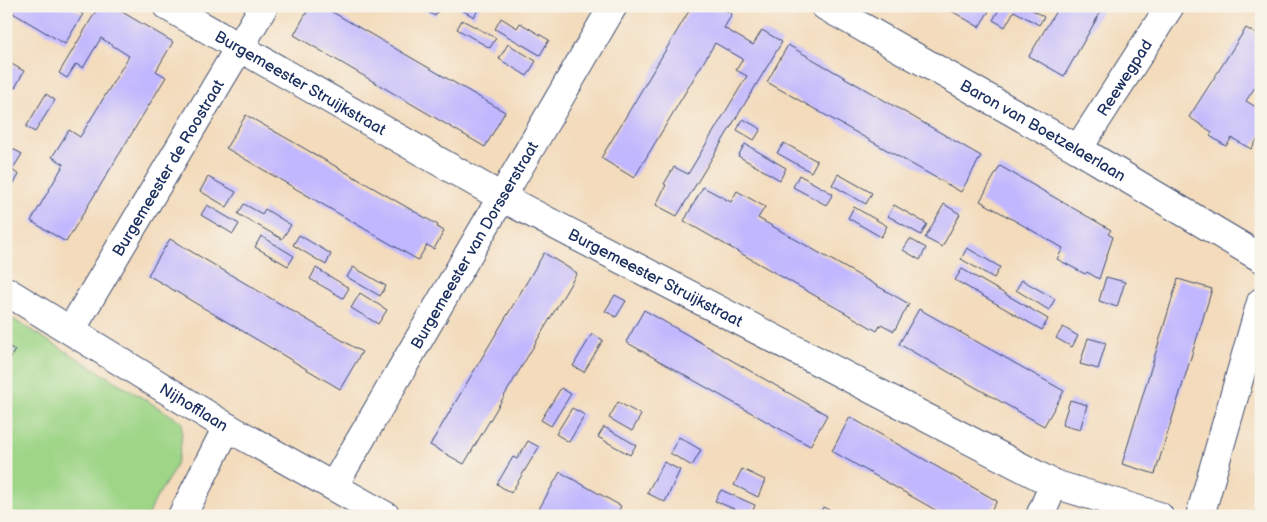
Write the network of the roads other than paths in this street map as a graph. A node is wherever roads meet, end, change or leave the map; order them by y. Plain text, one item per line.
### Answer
1 (167, 6) edge
2 (264, 6) edge
3 (614, 6) edge
4 (825, 6) edge
5 (1170, 6) edge
6 (239, 48) junction
7 (1078, 149) junction
8 (502, 198) junction
9 (1261, 258) edge
10 (6, 291) edge
11 (1261, 302) edge
12 (71, 330) junction
13 (227, 428) junction
14 (1054, 484) junction
15 (334, 485) junction
16 (182, 516) edge
17 (386, 516) edge
18 (1040, 516) edge
19 (1159, 516) edge
20 (1200, 516) edge

1 - 6 street, Burgemeester Struijkstraat
2 - 6 street, Burgemeester de Roostraat
3 - 8 street, Burgemeester van Dorsserstraat
4 - 7 street, Baron van Boetzelaerlaan
5 - 7 street, Reewegpad
6 - 8 street, Burgemeester Struijkstraat
6 - 12 street, Burgemeester de Roostraat
7 - 9 street, Baron van Boetzelaerlaan
8 - 14 street, Burgemeester Struijkstraat
8 - 15 street, Burgemeester van Dorsserstraat
10 - 12 street, Nijhofflaan
11 - 20 street
12 - 13 street, Nijhofflaan
13 - 15 street, Nijhofflaan
13 - 16 street
14 - 18 street
14 - 19 street, Burgemeester Struijkstraat
15 - 17 street, Nijhofflaan

